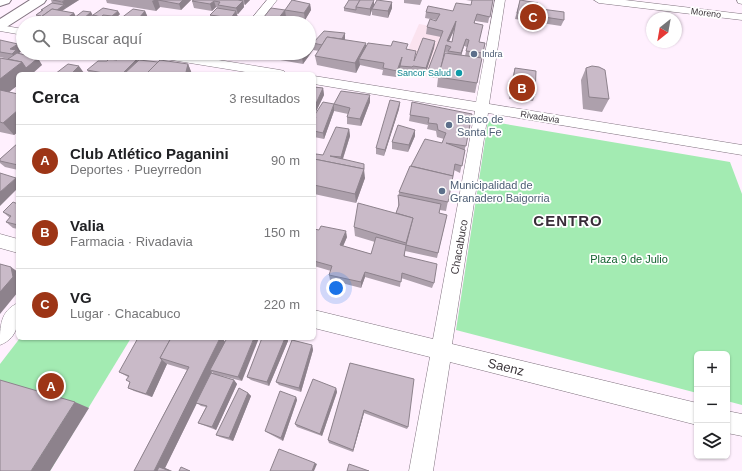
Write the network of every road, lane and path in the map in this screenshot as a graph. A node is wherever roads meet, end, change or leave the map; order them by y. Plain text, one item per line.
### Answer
1 (4, 0) edge
2 (39, 0) edge
3 (272, 0) edge
4 (500, 0) edge
5 (599, 0) edge
6 (0, 2) edge
7 (259, 16) edge
8 (742, 17) edge
9 (0, 27) edge
10 (16, 30) edge
11 (196, 60) edge
12 (223, 60) edge
13 (220, 64) junction
14 (214, 72) edge
15 (268, 72) edge
16 (316, 80) edge
17 (482, 107) junction
18 (742, 150) edge
19 (0, 241) edge
20 (16, 245) edge
21 (16, 315) edge
22 (316, 320) edge
23 (0, 335) edge
24 (442, 351) junction
25 (694, 413) edge
26 (730, 423) edge
27 (742, 425) edge
28 (421, 471) edge

1 - 6 main road
2 - 9 main road
3 - 7 street
4 - 17 street, Chacabuco
5 - 8 street, Moreno
9 - 10 street
11 - 13 street
12 - 13 street
13 - 14 street
13 - 15 street
16 - 17 street, Rivadavia
17 - 18 street, Rivadavia
17 - 24 street, Chacabuco
19 - 20 street
21 - 23 street
22 - 24 street, Saenz
24 - 25 street, Saenz
24 - 28 street, Chacabuco
26 - 27 street

